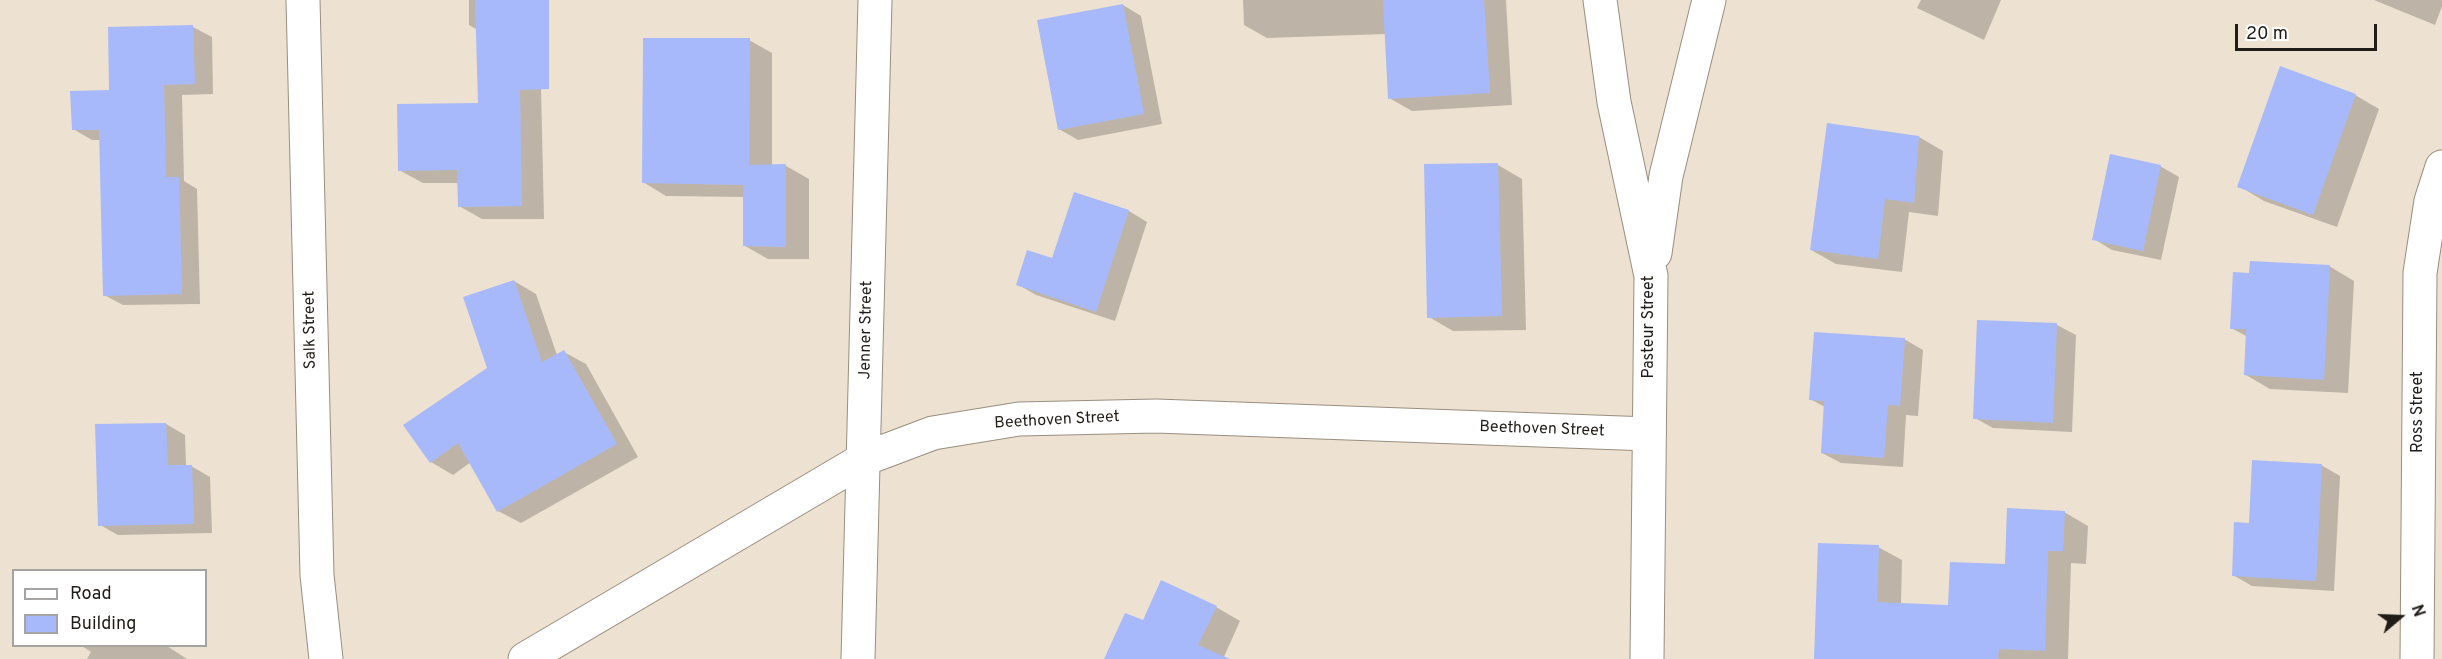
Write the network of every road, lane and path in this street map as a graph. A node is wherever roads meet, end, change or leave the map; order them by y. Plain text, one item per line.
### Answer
1 (303, 0) edge
2 (875, 0) edge
3 (1600, 0) edge
4 (1710, 0) edge
5 (2442, 167) edge
6 (1651, 276) junction
7 (1648, 434) junction
8 (864, 459) junction
9 (326, 659) edge
10 (525, 659) edge
11 (858, 659) edge
12 (1647, 659) edge
13 (2417, 659) edge

1 - 9 street, Salk Street
2 - 8 street, Jenner Street
3 - 6 street, Pasteur Street
4 - 6 street
5 - 13 street, Ross Street
6 - 7 street, Pasteur Street
7 - 8 street, Beethoven Street
7 - 12 street, Pasteur Street
8 - 10 street, Beethoven Street
8 - 11 street, Jenner Street

